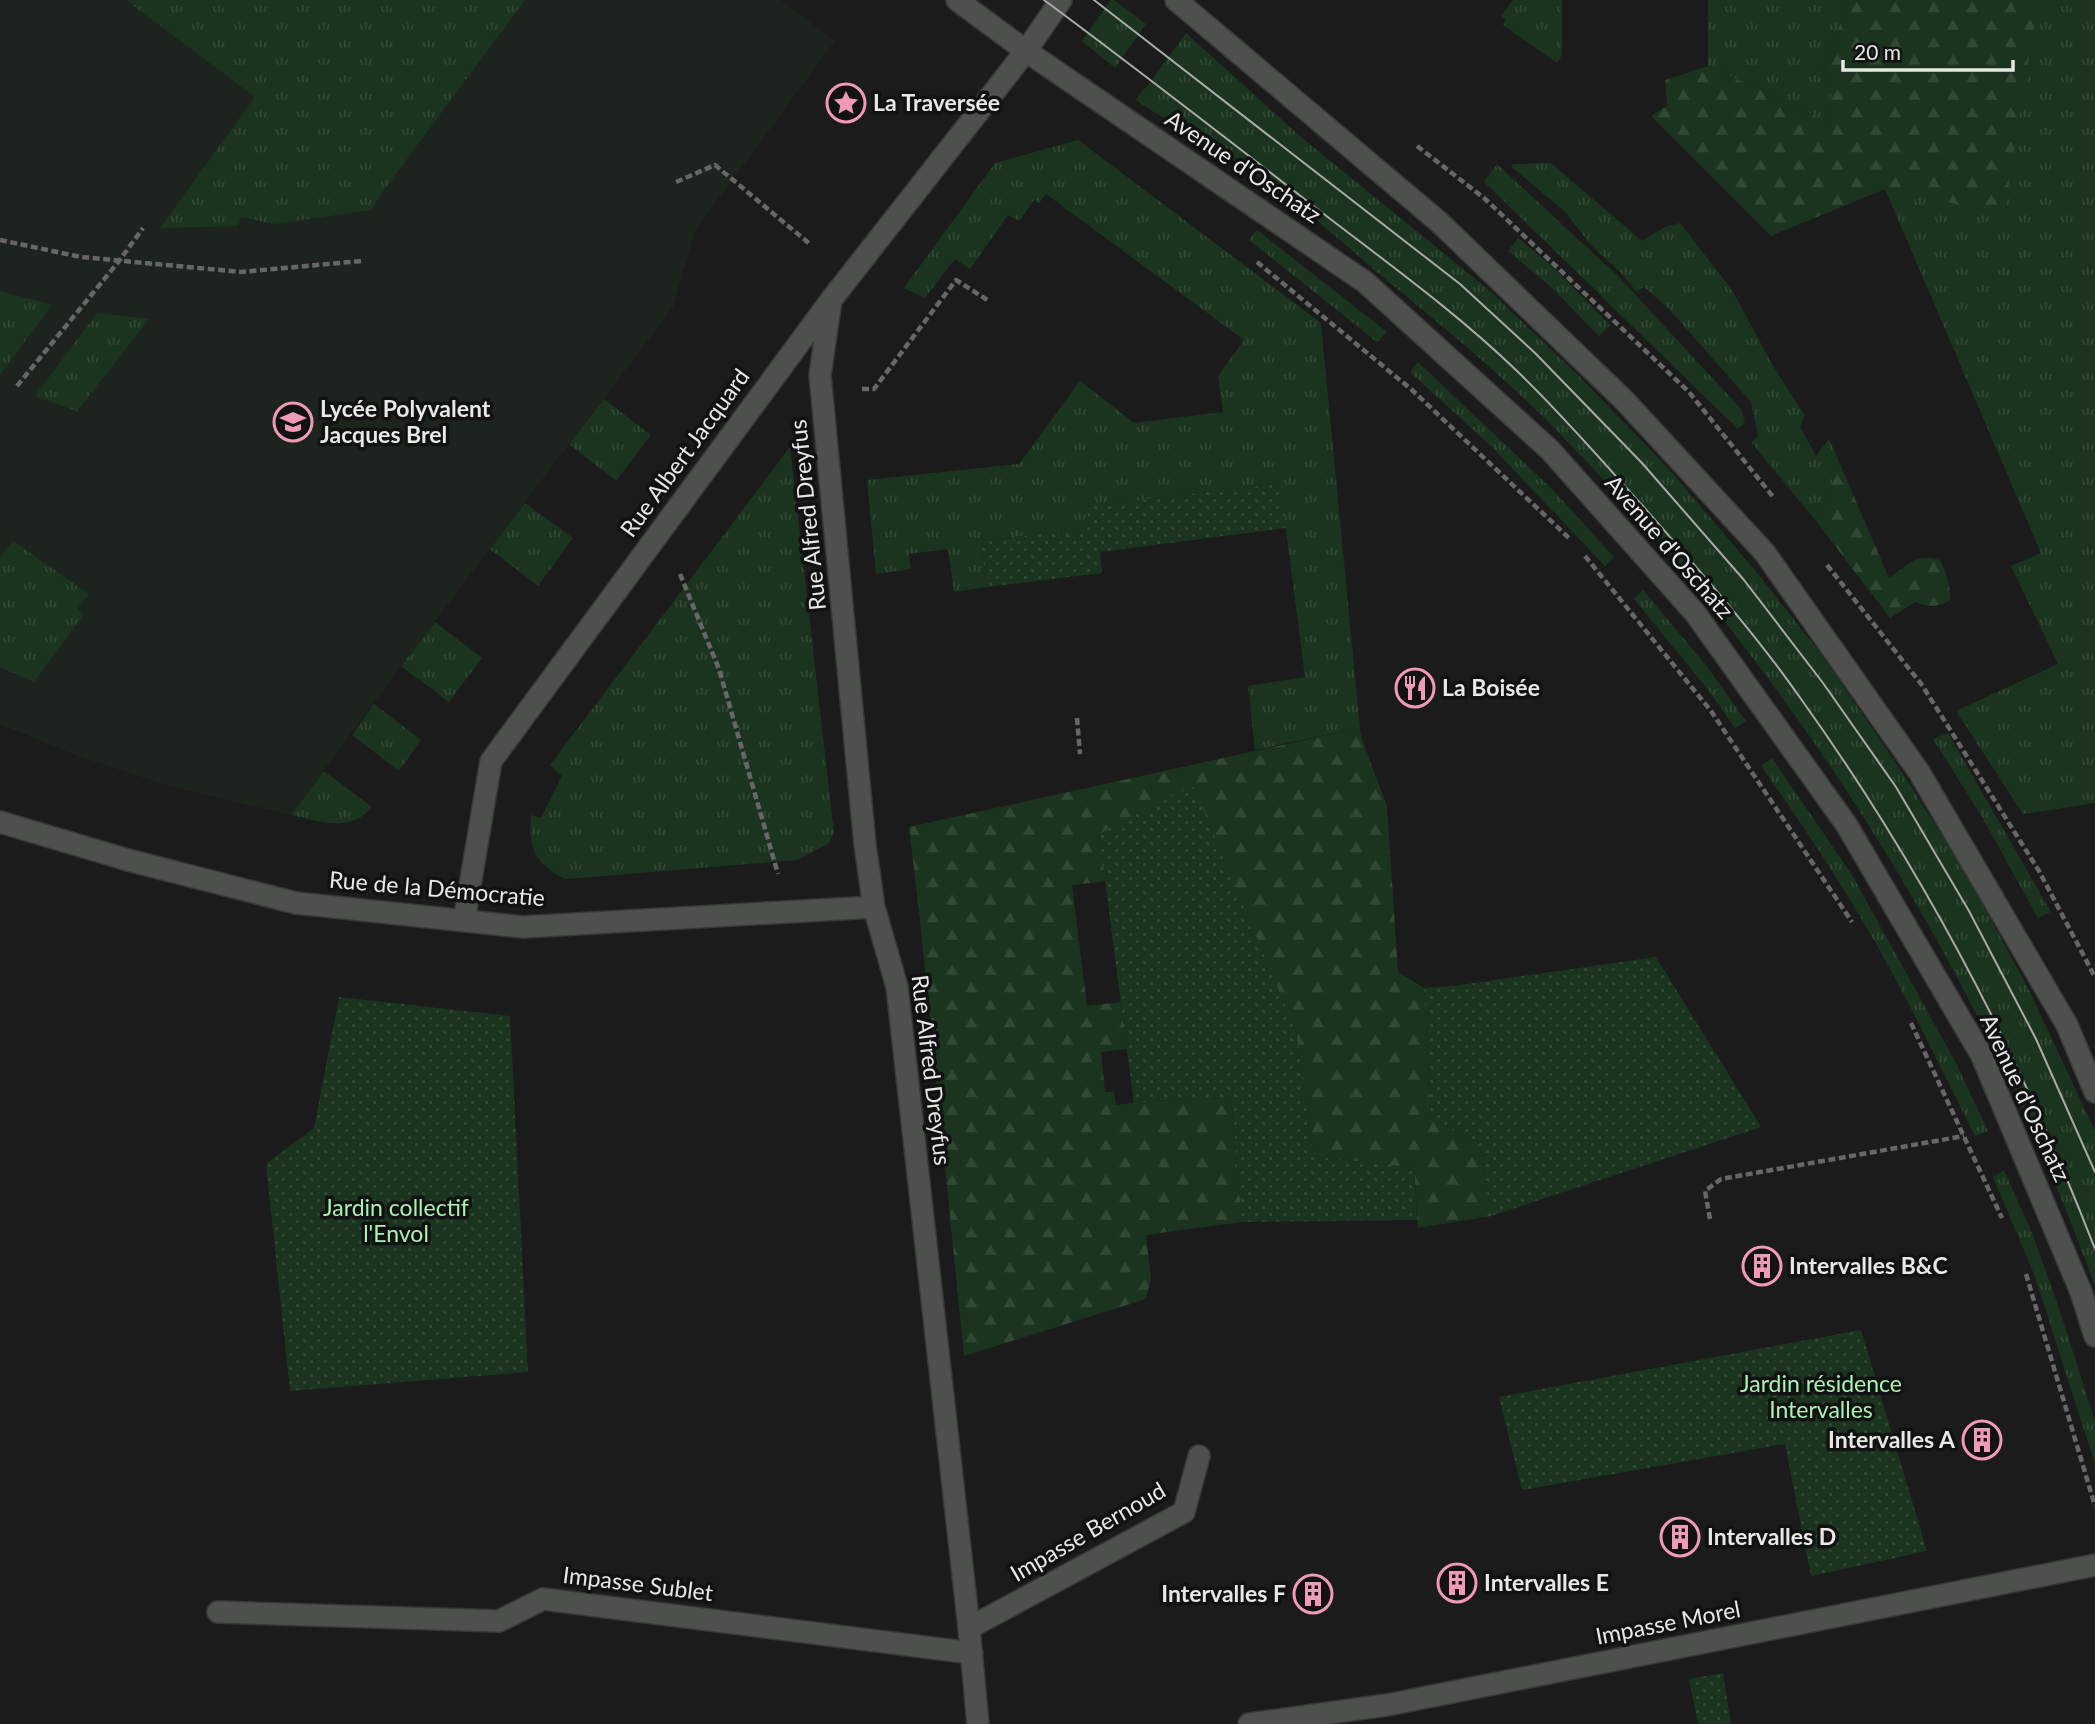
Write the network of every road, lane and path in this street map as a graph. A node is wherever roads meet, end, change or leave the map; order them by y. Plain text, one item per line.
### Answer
1 (957, 0) edge
2 (1062, 0) edge
3 (1176, 0) edge
4 (1026, 51) junction
5 (676, 182) dead end
6 (143, 228) dead end
7 (0, 240) edge
8 (811, 245) dead end
9 (1254, 259) dead end
10 (119, 261) junction
11 (361, 261) dead end
12 (831, 300) junction
13 (989, 301) dead end
14 (821, 384) junction
15 (17, 386) dead end
16 (660, 532) junction
17 (1575, 543) dead end
18 (1583, 554) dead end
19 (1077, 718) dead end
20 (1080, 754) dead end
21 (2, 821) edge
22 (874, 906) junction
23 (781, 912) junction
24 (464, 921) junction
25 (1858, 931) dead end
26 (1906, 1010) dead end
27 (2095, 1092) edge
28 (1964, 1136) junction
29 (1710, 1219) dead end
30 (2005, 1224) dead end
31 (2022, 1262) dead end
32 (2095, 1336) edge
33 (1199, 1456) dead end
34 (2095, 1506) edge
35 (2095, 1565) edge
36 (218, 1612) dead end
37 (969, 1628) junction
38 (972, 1653) junction
39 (978, 1724) edge
40 (1249, 1724) edge

1 - 4 street, Avenue d'Oschatz
2 - 4 street, Rue Albert Jacquard
3 - 27 street
4 - 12 street, Rue Albert Jacquard
4 - 32 street, Avenue d'Oschatz
5 - 8 path
6 - 10 path
7 - 10 path
9 - 17 path
10 - 11 path
10 - 15 path
12 - 14 street, Rue Alfred Dreyfus
12 - 16 street, Rue Albert Jacquard
13 - 14 path
14 - 22 street, Rue Alfred Dreyfus
16 - 23 path
16 - 24 street, Rue Albert Jacquard
18 - 25 path
19 - 20 path
21 - 24 street, Rue de la Démocratie
22 - 23 street, Rue de la Démocratie
22 - 37 street, Rue Alfred Dreyfus
23 - 24 street, Rue de la Démocratie
26 - 28 path
28 - 29 path
28 - 30 path
31 - 34 path
33 - 37 street, Impasse Bernoud
35 - 40 street, Impasse Morel
36 - 38 street, Impasse Sublet
37 - 38 street, Rue Alfred Dreyfus
38 - 39 street, Rue Alfred Dreyfus

